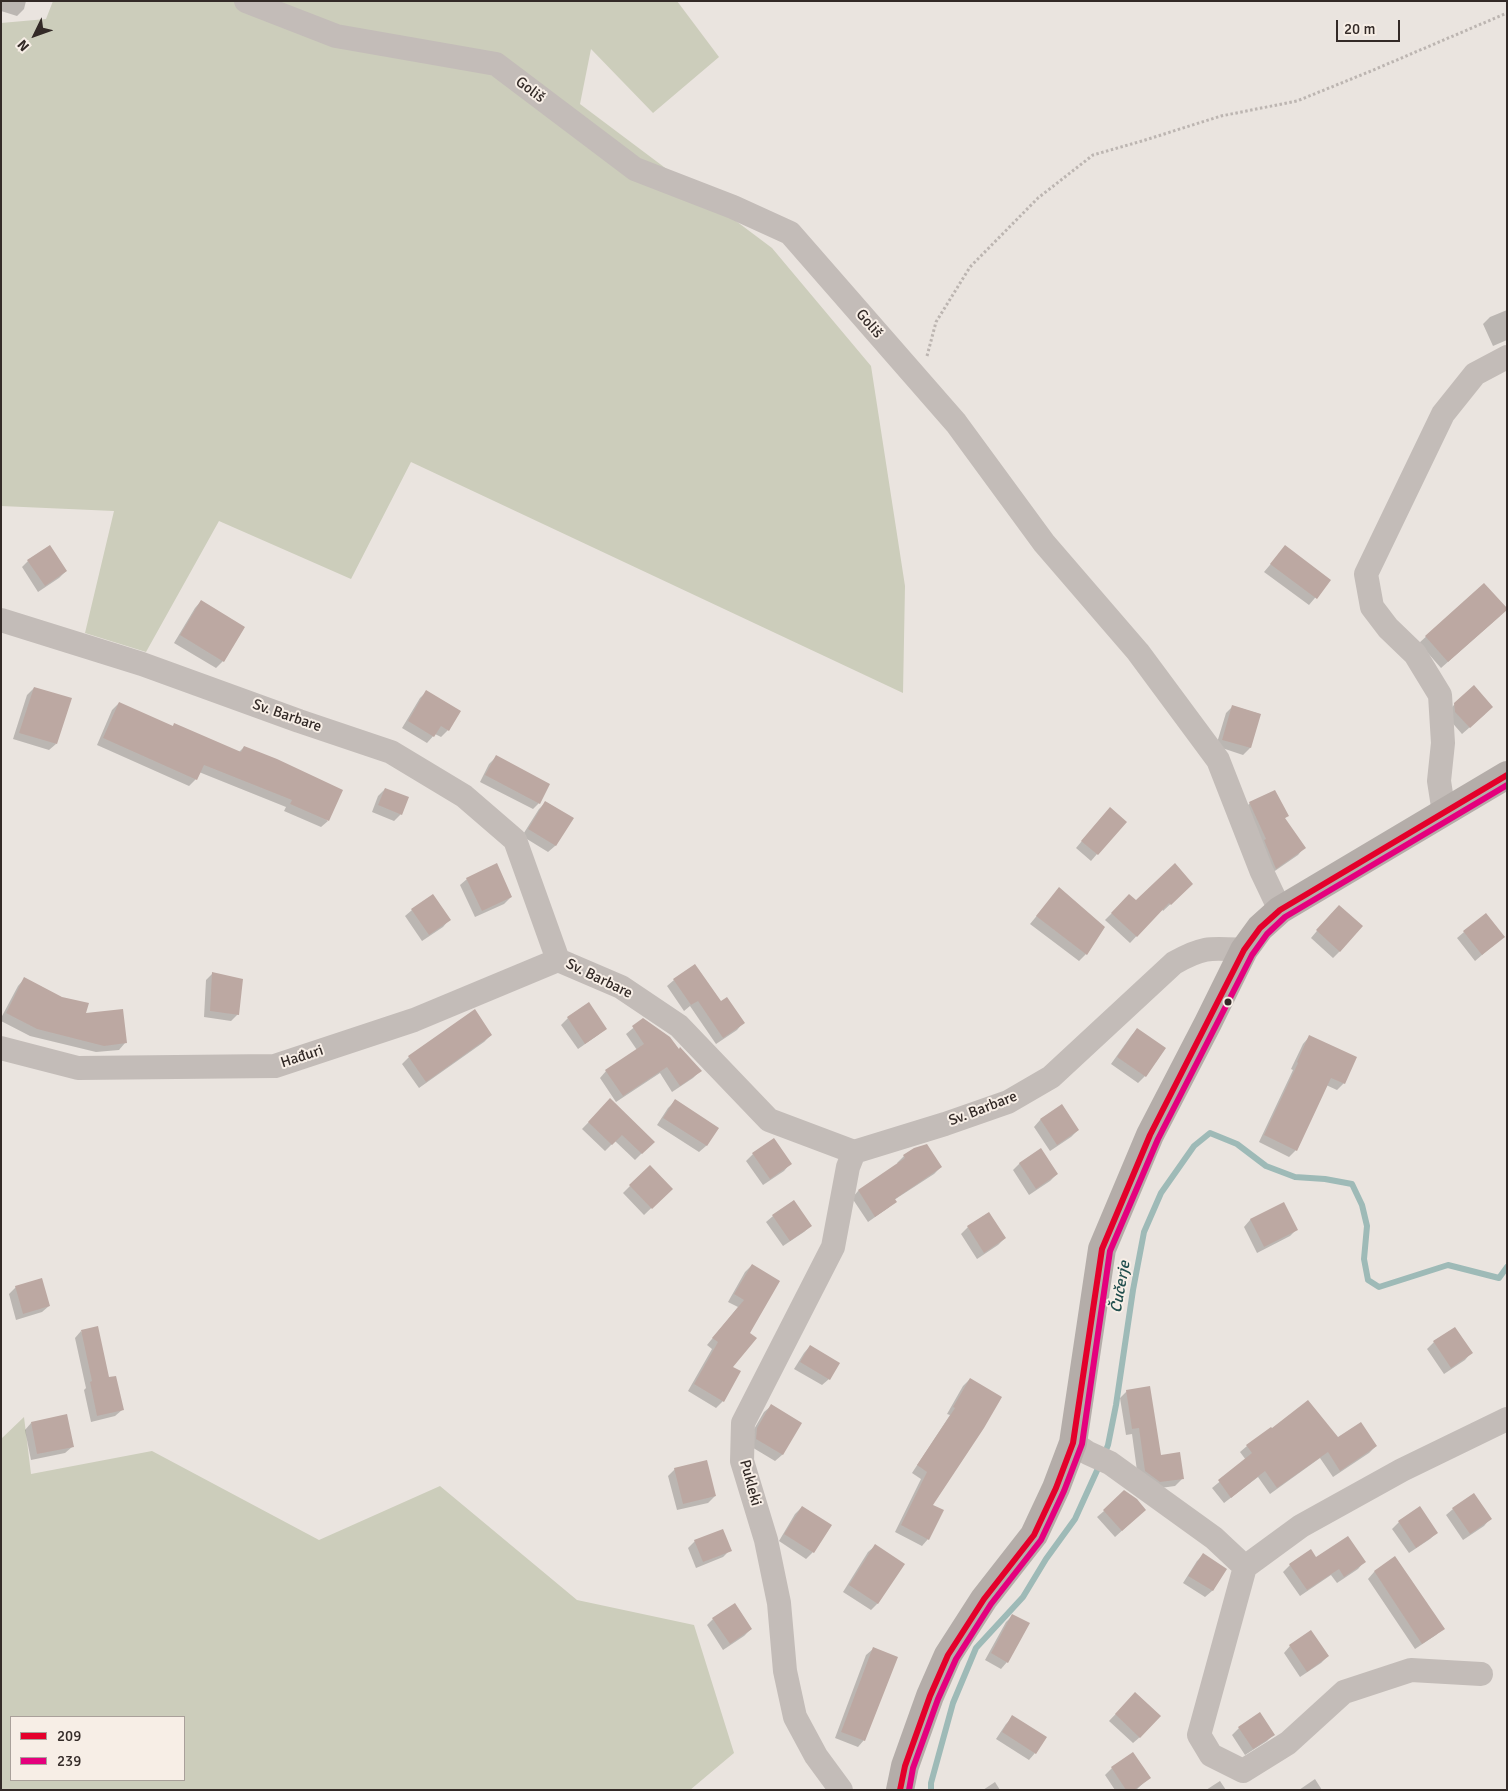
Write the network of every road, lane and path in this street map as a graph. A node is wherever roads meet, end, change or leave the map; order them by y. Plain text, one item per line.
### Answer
1 (246, 1) edge
2 (1507, 12) edge
3 (1507, 357) edge
4 (932, 397) junction
5 (1, 620) edge
6 (1507, 775) edge
7 (1444, 813) junction
8 (1280, 910) junction
9 (1244, 950) junction
10 (558, 960) junction
11 (1, 1048) edge
12 (854, 1152) junction
13 (1507, 1419) edge
14 (1081, 1448) junction
15 (1245, 1567) junction
16 (1481, 1674) dead end
17 (841, 1790) edge
18 (900, 1790) edge

1 - 4 street, Goliš
2 - 4 path
3 - 7 street
4 - 8 street, Goliš
5 - 10 street, Sv. Barbare
6 - 7 street
7 - 8 street
8 - 9 street
9 - 12 street, Sv. Barbare
9 - 14 street
10 - 11 street, Hađuri
10 - 12 street, Sv. Barbare
12 - 17 street, Pukleki
13 - 15 street
14 - 15 street
14 - 18 street
15 - 16 street

